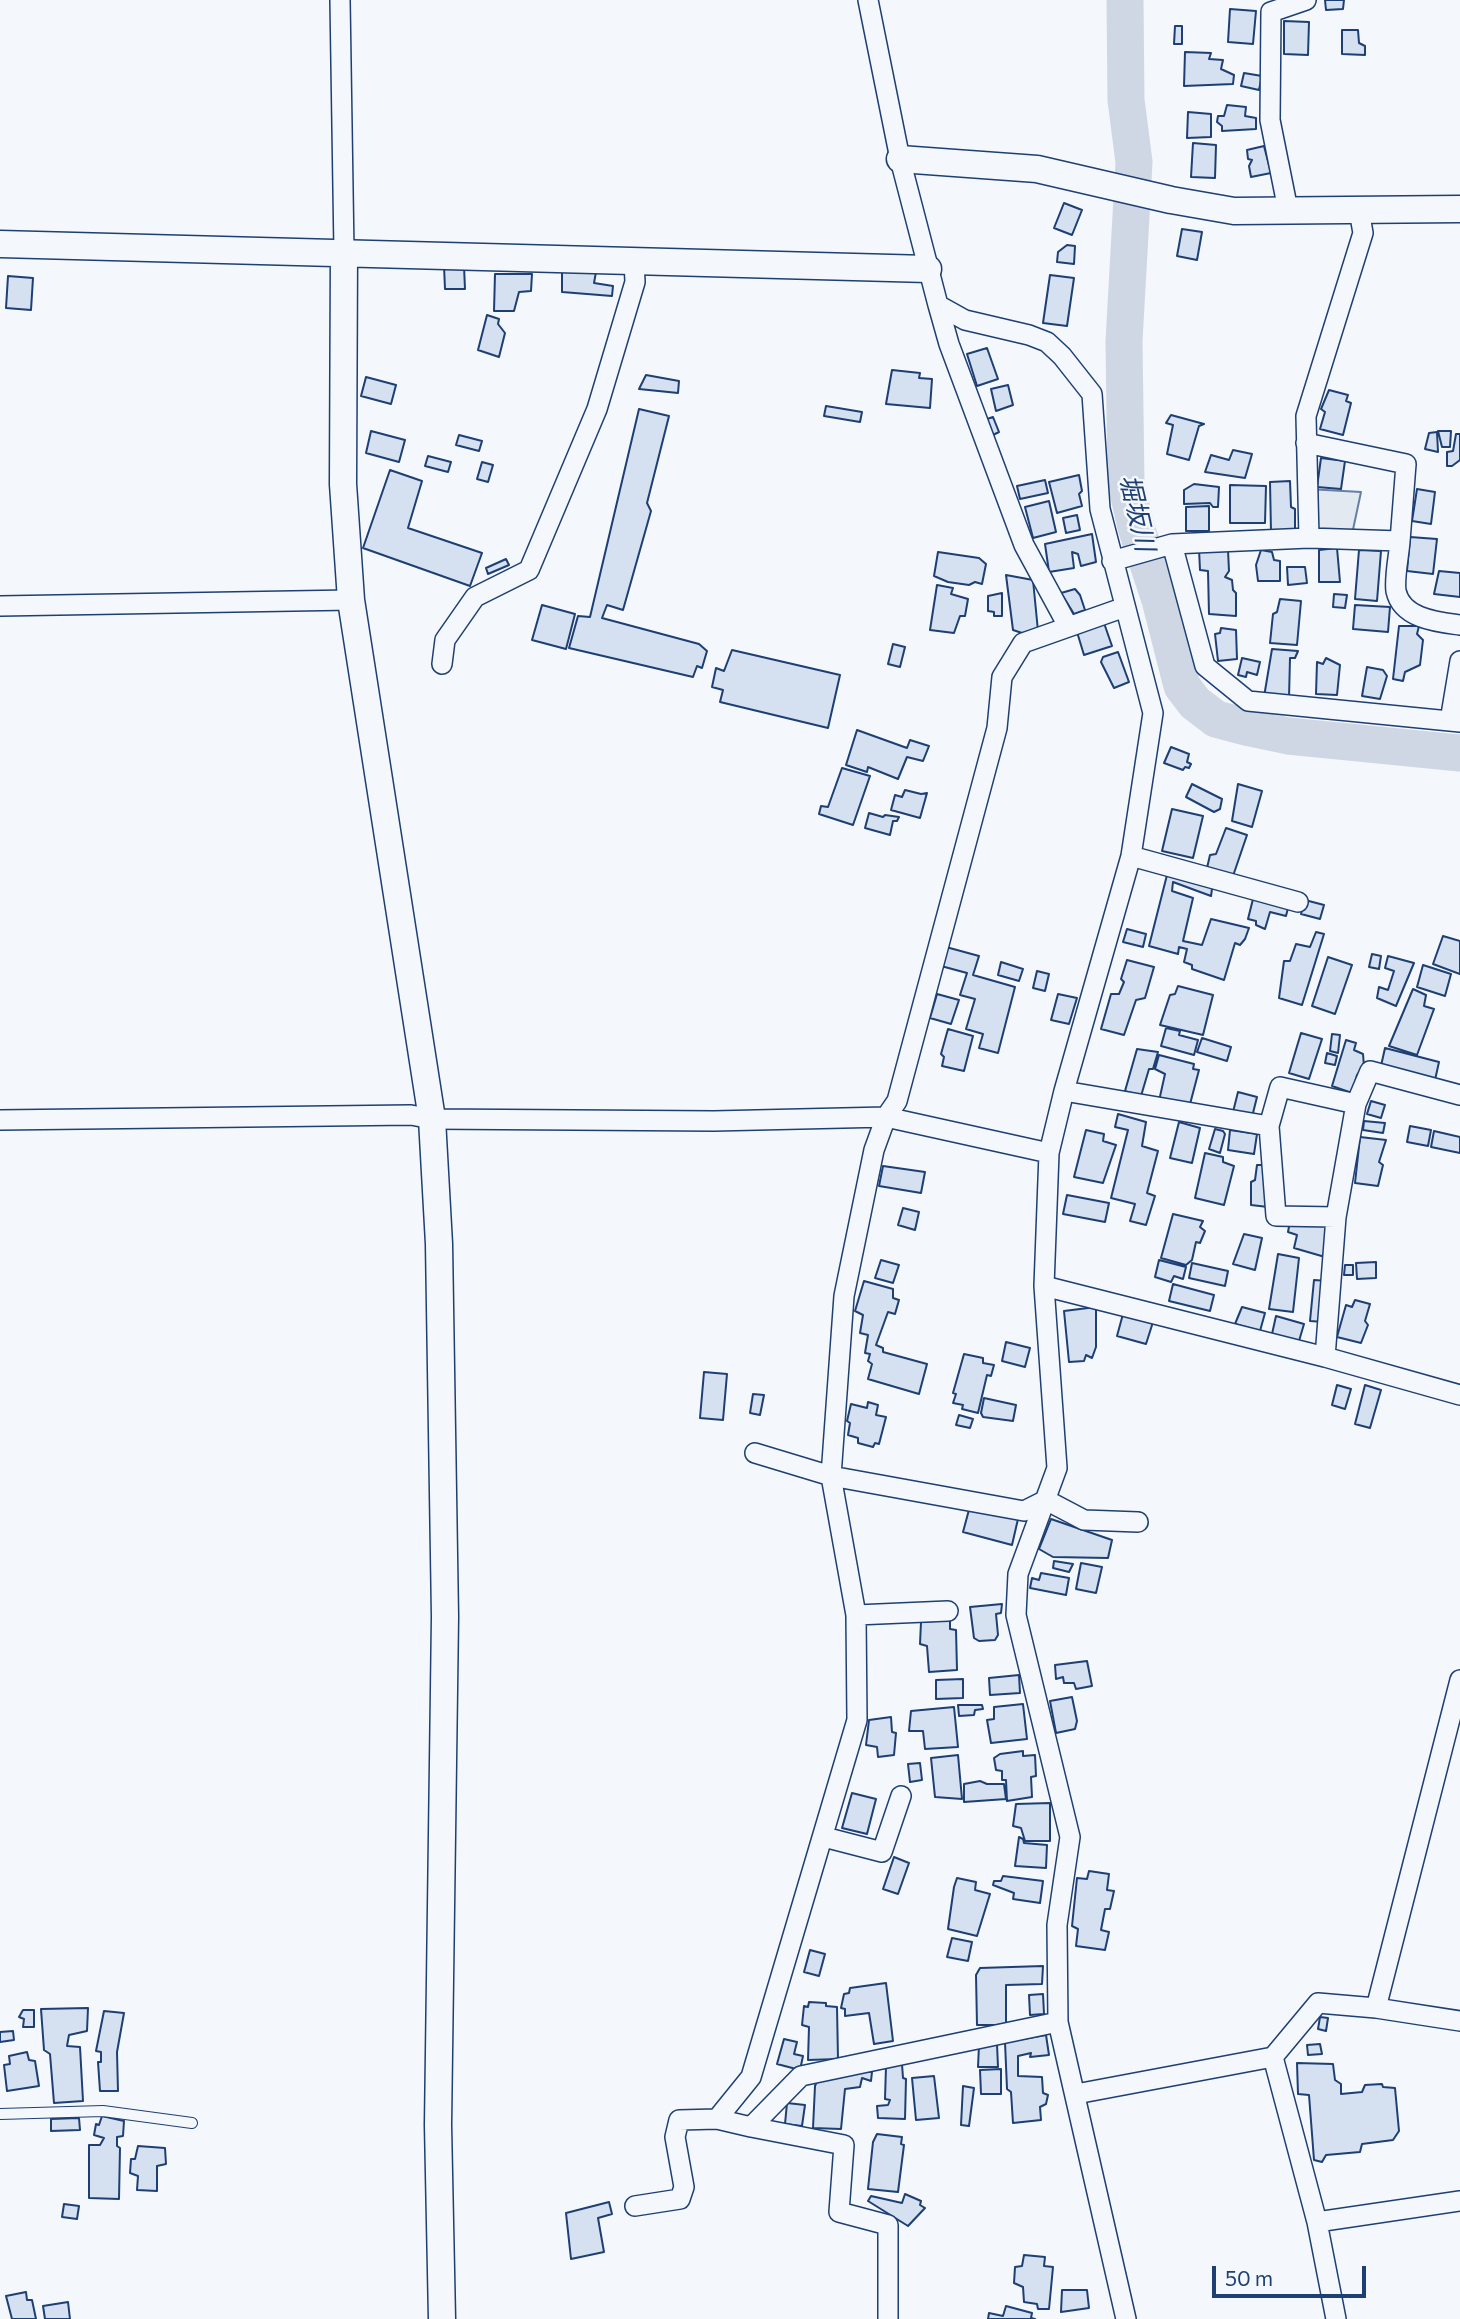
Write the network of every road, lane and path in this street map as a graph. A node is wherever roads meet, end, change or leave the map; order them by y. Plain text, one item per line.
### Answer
1 (340, 0) edge
2 (868, 0) edge
3 (1306, 0) edge
4 (900, 159) junction
5 (1460, 209) edge
6 (1288, 210) junction
7 (1359, 211) junction
8 (0, 244) edge
9 (344, 251) junction
10 (634, 260) junction
11 (928, 269) junction
12 (938, 305) junction
13 (1307, 443) junction
14 (1309, 538) junction
15 (1399, 541) junction
16 (1168, 545) junction
17 (1117, 560) junction
18 (351, 600) junction
19 (0, 606) edge
20 (1125, 607) junction
21 (1460, 625) edge
22 (1068, 626) junction
23 (1460, 661) edge
24 (442, 664) dead end
25 (1455, 721) edge
26 (1131, 856) junction
27 (1298, 902) dead end
28 (1064, 1091) junction
29 (1460, 1095) edge
30 (1356, 1104) junction
31 (886, 1117) junction
32 (432, 1119) junction
33 (0, 1120) edge
34 (1269, 1126) junction
35 (1049, 1153) junction
36 (1336, 1217) junction
37 (1044, 1286) junction
38 (1325, 1357) junction
39 (1460, 1395) edge
40 (755, 1453) dead end
41 (831, 1476) junction
42 (1045, 1500) junction
43 (1138, 1522) dead end
44 (948, 1611) dead end
45 (856, 1615) junction
46 (1460, 1680) edge
47 (901, 1796) dead end
48 (824, 1838) junction
49 (1376, 2008) junction
50 (1460, 2021) edge
51 (1058, 2022) junction
52 (1273, 2057) junction
53 (1076, 2094) junction
54 (0, 2114) edge
55 (717, 2119) junction
56 (192, 2123) dead end
57 (751, 2127) junction
58 (1460, 2201) edge
59 (635, 2206) dead end
60 (1317, 2221) junction
61 (443, 2319) edge
62 (888, 2319) edge
63 (1126, 2319) edge
64 (1336, 2319) edge

1 - 9 street
2 - 4 street
3 - 6 street
4 - 6 street
4 - 11 street
5 - 7 street
6 - 7 street
7 - 13 street
8 - 9 street
9 - 10 street
9 - 18 street
10 - 11 street
10 - 24 street
11 - 12 street
12 - 17 street
12 - 22 street
13 - 14 street
13 - 15 street
14 - 15 street
14 - 16 street
15 - 21 street
16 - 17 street
16 - 25 street
17 - 20 street
18 - 19 street
18 - 32 street
20 - 22 street
20 - 26 street
22 - 31 street
23 - 25 street
26 - 27 street
26 - 28 street
28 - 34 street
28 - 35 street
29 - 30 street
30 - 34 street
30 - 36 street
31 - 32 street
31 - 35 street
31 - 41 street
32 - 33 street
32 - 61 street
34 - 36 street
35 - 37 street
36 - 38 street
37 - 38 street
37 - 42 street
38 - 39 street
40 - 41 street
41 - 42 street
41 - 45 street
42 - 43 street
42 - 51 street
44 - 45 street
45 - 48 street
46 - 49 street
47 - 48 street
48 - 55 street
49 - 50 street
49 - 52 street
51 - 53 street
51 - 57 street
52 - 53 street
52 - 60 street
53 - 63 street
54 - 56 lane
55 - 57 street
55 - 59 street
57 - 62 street
58 - 60 street
60 - 64 street

